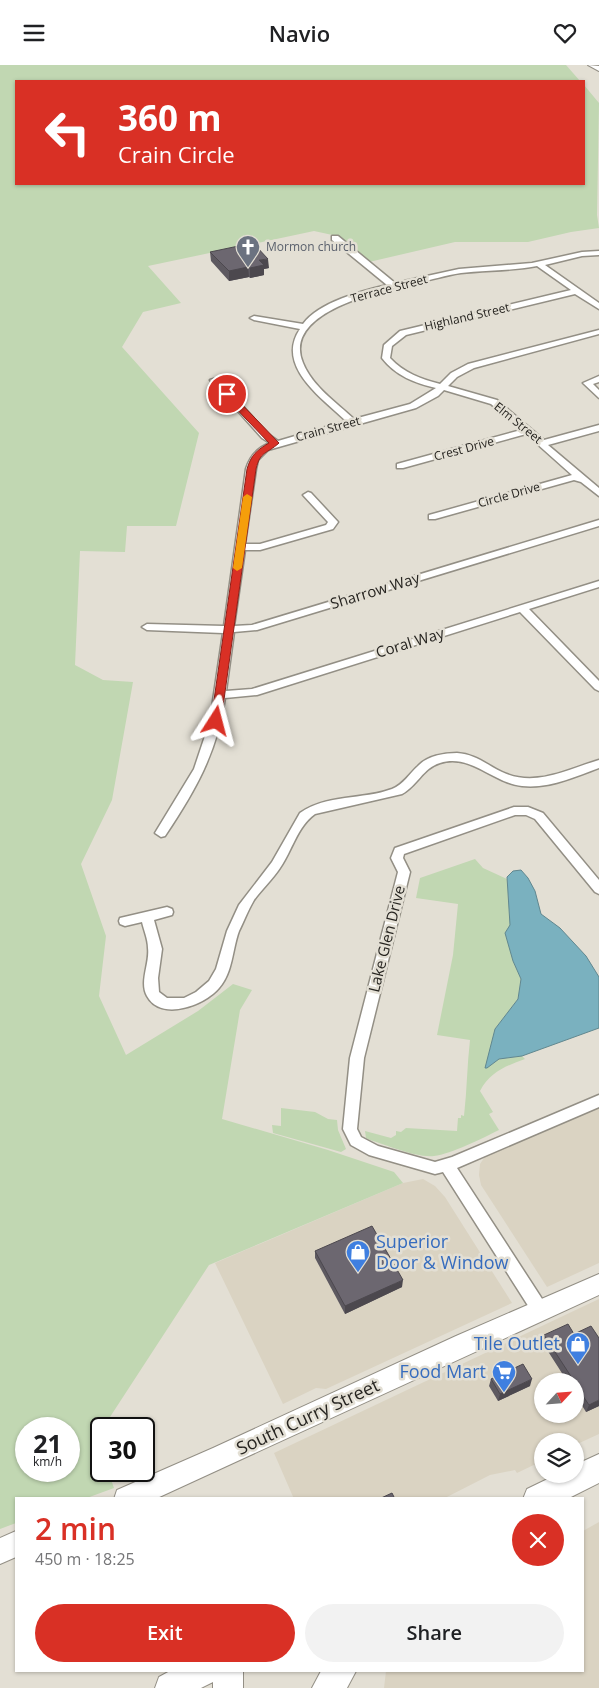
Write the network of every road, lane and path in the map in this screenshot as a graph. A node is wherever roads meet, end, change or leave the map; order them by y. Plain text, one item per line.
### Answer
1 (592, 65) edge
2 (599, 69) edge
3 (335, 238) dead end
4 (599, 253) edge
5 (540, 263) junction
6 (393, 287) junction
7 (577, 291) junction
8 (599, 307) edge
9 (254, 318) dead end
10 (305, 327) junction
11 (599, 332) edge
12 (395, 369) joint
13 (599, 379) edge
14 (214, 380) dead end
15 (443, 386) junction
16 (599, 395) edge
17 (353, 423) junction
18 (599, 428) edge
19 (528, 431) junction
20 (275, 443) junction
21 (544, 443) junction
22 (400, 466) dead end
23 (585, 480) junction
24 (599, 482) edge
25 (599, 493) edge
26 (308, 495) dead end
27 (432, 517) dead end
28 (599, 523) edge
29 (240, 547) junction
30 (599, 584) edge
31 (522, 608) junction
32 (147, 627) dead end
33 (228, 629) junction
34 (599, 687) edge
35 (220, 695) junction
36 (599, 764) edge
37 (161, 833) dead end
38 (599, 889) edge
39 (167, 912) dead end
40 (147, 917) junction
41 (125, 921) dead end
42 (599, 1101) edge
43 (447, 1165) junction
44 (599, 1284) edge
45 (540, 1310) junction
46 (599, 1468) edge
47 (131, 1497) edge
48 (541, 1497) edge
49 (15, 1544) edge
50 (0, 1551) edge
51 (200, 1672) edge
52 (228, 1672) edge
53 (323, 1672) edge
54 (340, 1672) edge
55 (170, 1688) edge
56 (228, 1688) edge
57 (325, 1688) edge

1 - 2 street
3 - 6 street
4 - 5 street, Terrace Street
5 - 6 street, Terrace Street
5 - 7 street
6 - 10 street, Terrace Street
7 - 8 street
7 - 12 street, Highland Street
9 - 10 street
10 - 17 street
11 - 15 street, Crain Street
12 - 15 street, Elm Street
13 - 16 street
14 - 20 street
15 - 17 street, Crain Street
15 - 19 street, Elm Street
17 - 20 street, Crain Street
18 - 21 street
19 - 21 street, Elm Street
19 - 22 street, Crest Drive
20 - 29 street, Crain Street
21 - 23 street, Elm Street
23 - 24 street, Circle Drive
23 - 25 street, Elm Street
23 - 27 street, Circle Drive
26 - 29 street
28 - 33 street, Sharrow Way
29 - 33 street, Crain Street
30 - 31 street, Coral Way
31 - 34 street
31 - 35 street, Coral Way
32 - 33 street, Sharrow Way
33 - 35 street, Crain Street
35 - 37 street, Crain Street
36 - 40 street
38 - 43 street, Lake Glen Drive
39 - 40 street
40 - 41 street
42 - 43 street, Lake Glen Drive
43 - 45 street
44 - 45 street, South Curry Street
45 - 47 street, South Curry Street
46 - 48 main road
49 - 50 street
51 - 55 main road
52 - 56 main road
53 - 57 main road
54 - 57 main road

